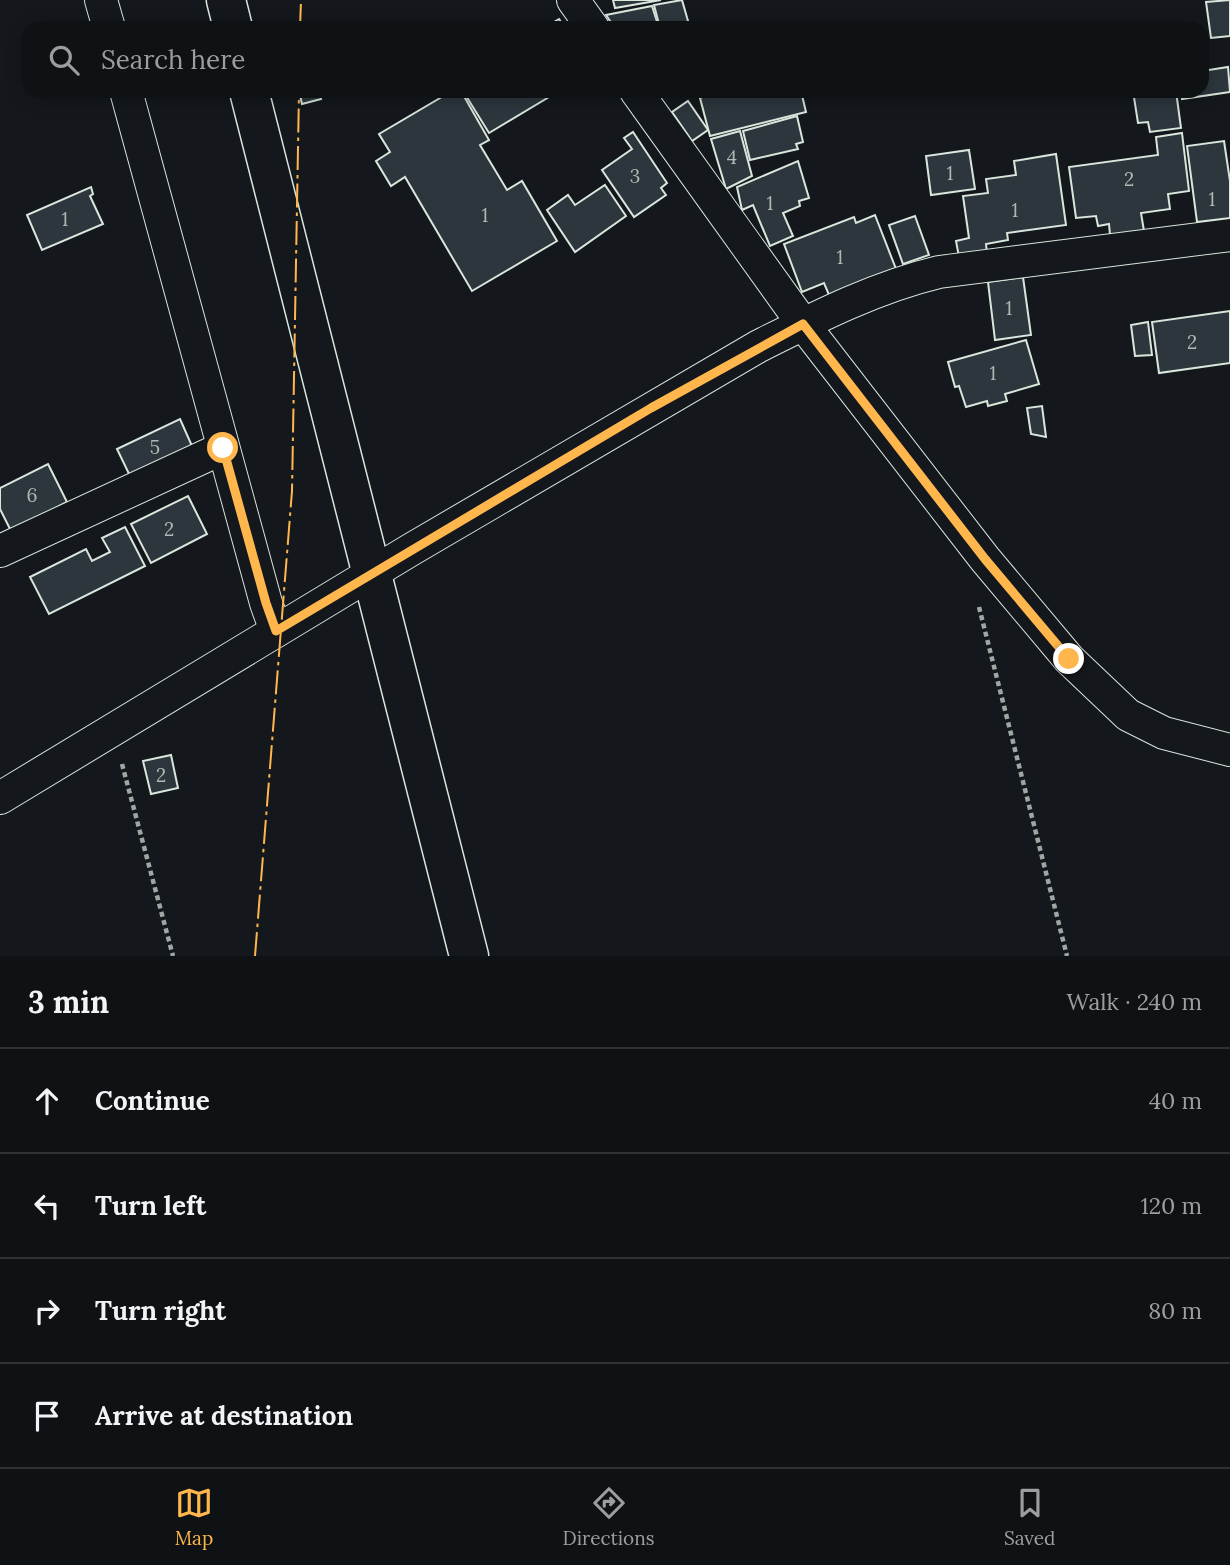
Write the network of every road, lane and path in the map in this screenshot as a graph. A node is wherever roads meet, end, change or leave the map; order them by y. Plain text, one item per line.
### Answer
1 (101, 0) edge
2 (226, 0) edge
3 (573, 0) edge
4 (107, 21) edge
5 (231, 21) edge
6 (588, 21) edge
7 (128, 98) edge
8 (251, 98) edge
9 (641, 98) edge
10 (1230, 235) edge
11 (803, 324) junction
12 (223, 448) junction
13 (0, 551) edge
14 (985, 559) junction
15 (372, 573) junction
16 (276, 631) junction
17 (113, 729) junction
18 (1230, 750) edge
19 (0, 798) edge
20 (173, 956) edge
21 (469, 956) edge
22 (1067, 956) edge

1 - 4 street
2 - 5 street
3 - 6 street
7 - 12 street
8 - 15 street
9 - 11 street
10 - 11 street
11 - 14 street
11 - 15 street
12 - 13 street
12 - 16 street
14 - 18 street
14 - 22 path
15 - 16 street
15 - 21 street
16 - 17 street
17 - 19 street
17 - 20 path

